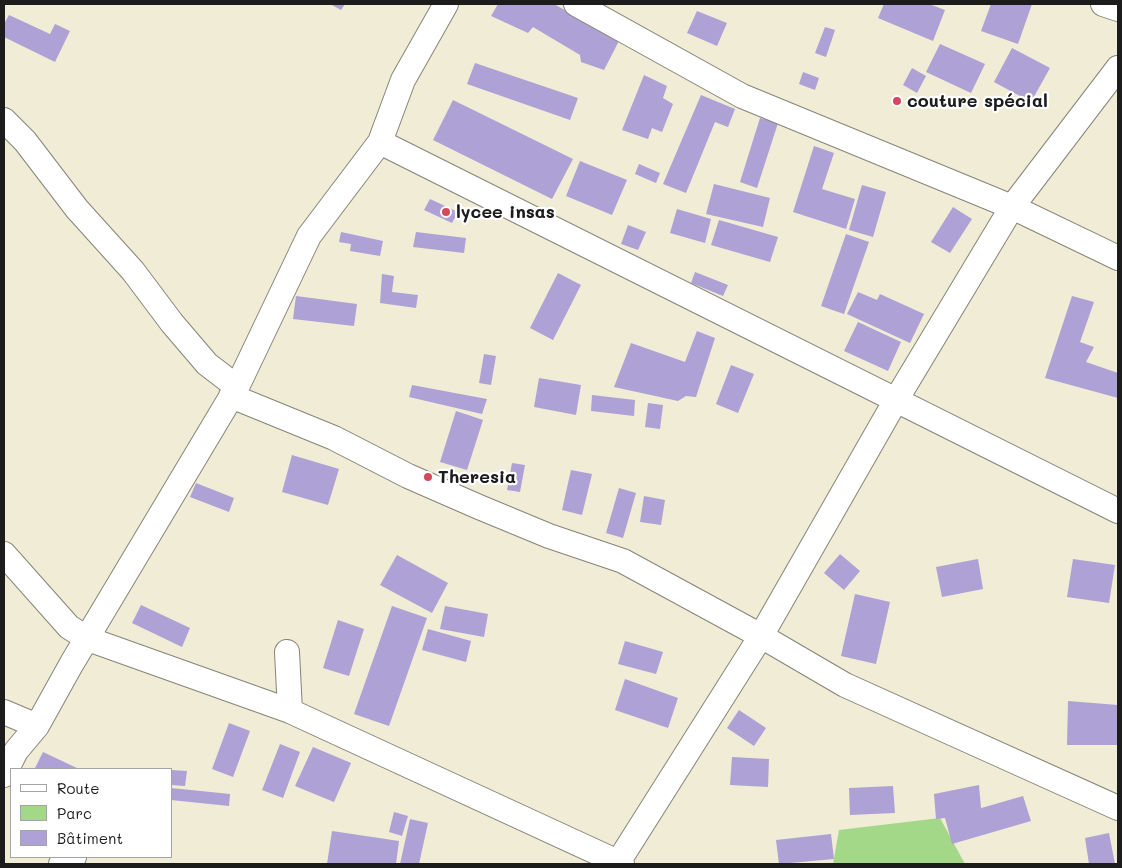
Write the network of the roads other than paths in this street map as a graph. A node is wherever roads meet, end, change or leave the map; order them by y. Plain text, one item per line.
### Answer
1 (446, 4) edge
2 (576, 4) edge
3 (1103, 4) edge
4 (1118, 10) edge
5 (1118, 68) edge
6 (4, 120) edge
7 (380, 142) junction
8 (1012, 207) junction
9 (1118, 258) edge
10 (234, 392) junction
11 (896, 400) junction
12 (1118, 511) edge
13 (4, 554) edge
14 (761, 636) junction
15 (88, 638) junction
16 (287, 652) dead end
17 (290, 711) junction
18 (4, 712) edge
19 (37, 726) junction
20 (4, 775) edge
21 (1118, 808) edge
22 (72, 858) edge
23 (61, 864) edge
24 (619, 864) edge

1 - 7 street
2 - 8 street
3 - 4 street
5 - 8 street
6 - 10 street
7 - 10 street
7 - 11 street
8 - 9 street
8 - 11 street
10 - 14 street
10 - 15 street
11 - 12 street
11 - 14 street
13 - 15 street
14 - 21 street
14 - 24 street
15 - 17 street
15 - 19 street
16 - 17 street
17 - 24 street
18 - 19 street
19 - 20 street
22 - 23 street

